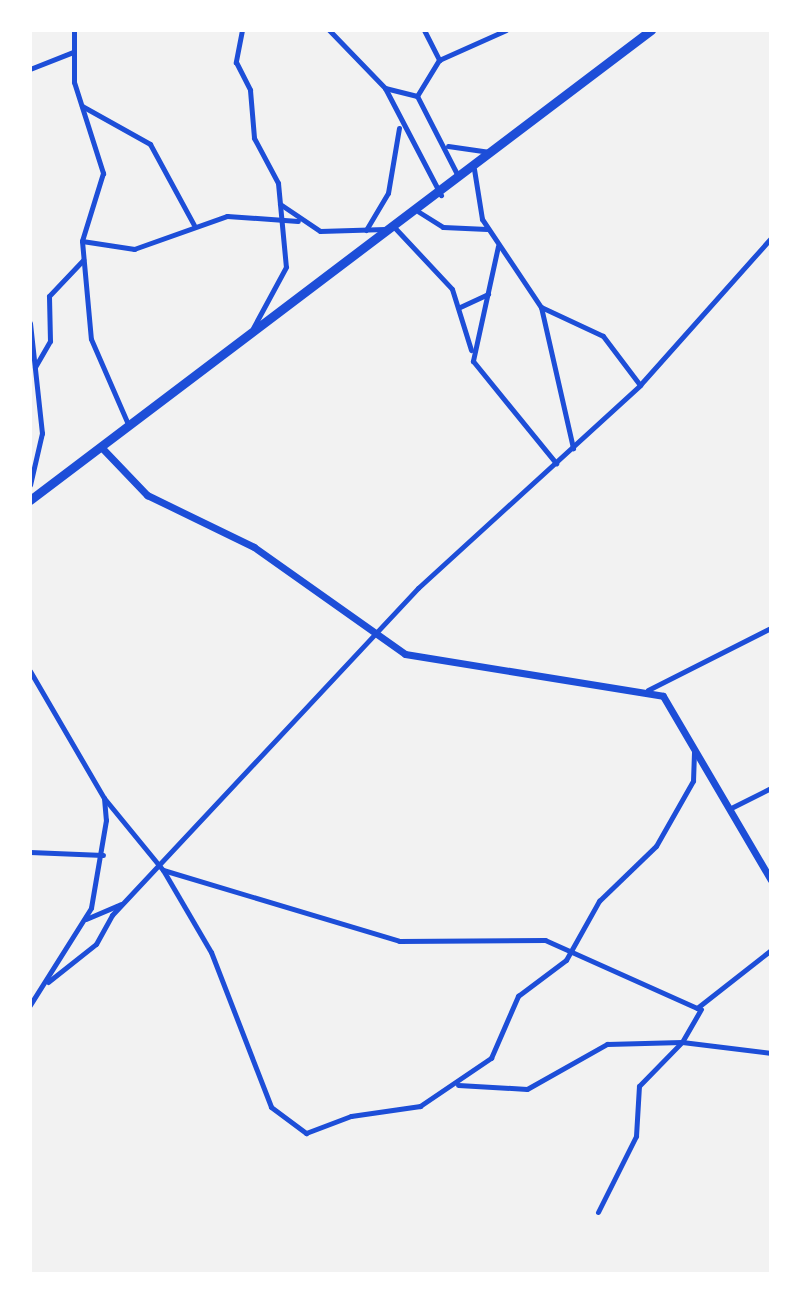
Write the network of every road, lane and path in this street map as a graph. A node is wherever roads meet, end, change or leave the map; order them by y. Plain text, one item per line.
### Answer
1 (74, 30) edge
2 (242, 30) edge
3 (329, 30) edge
4 (424, 30) edge
5 (506, 30) edge
6 (651, 30) edge
7 (73, 52) junction
8 (439, 60) junction
9 (30, 69) edge
10 (385, 88) junction
11 (417, 96) junction
12 (82, 105) junction
13 (400, 126) junction
14 (448, 146) junction
15 (495, 153) junction
16 (474, 169) junction
17 (459, 180) junction
18 (441, 195) junction
19 (279, 203) junction
20 (419, 212) junction
21 (280, 217) junction
22 (301, 221) junction
23 (194, 225) junction
24 (400, 227) junction
25 (487, 229) junction
26 (365, 231) junction
27 (771, 238) edge
28 (82, 241) junction
29 (498, 244) junction
30 (83, 260) junction
31 (489, 293) junction
32 (460, 307) junction
33 (541, 307) junction
34 (30, 323) edge
35 (243, 342) junction
36 (471, 350) junction
37 (35, 368) junction
38 (640, 385) junction
39 (30, 391) edge
40 (38, 398) junction
41 (131, 429) junction
42 (573, 448) junction
43 (103, 449) junction
44 (556, 463) junction
45 (30, 485) edge
46 (30, 500) edge
47 (771, 628) edge
48 (374, 638) junction
49 (30, 671) edge
50 (648, 690) junction
51 (694, 745) junction
52 (771, 788) edge
53 (104, 798) junction
54 (731, 808) junction
55 (30, 852) edge
56 (103, 855) junction
57 (160, 868) junction
58 (771, 880) edge
59 (125, 902) junction
60 (85, 920) junction
61 (572, 950) junction
62 (771, 950) edge
63 (48, 982) junction
64 (30, 1005) edge
65 (701, 1008) junction
66 (682, 1042) junction
67 (771, 1053) edge
68 (456, 1086) junction
69 (598, 1212) dead end

1 - 7 street
2 - 19 street
3 - 10 street
4 - 8 street
5 - 8 street
6 - 15 highway
7 - 9 street
7 - 12 street
8 - 11 street
10 - 11 street
10 - 13 street
11 - 14 street
12 - 23 street
12 - 28 street
13 - 18 street
13 - 26 street
14 - 15 street
14 - 17 street
15 - 16 highway
16 - 17 highway
16 - 25 street
17 - 18 highway
18 - 20 highway
19 - 21 street
19 - 22 street
20 - 24 highway
20 - 25 street
21 - 22 street
21 - 23 street
21 - 35 street
22 - 26 street
23 - 28 street
24 - 26 street
24 - 32 street
24 - 35 highway
25 - 29 street
27 - 38 street
28 - 30 street
29 - 31 street
29 - 33 street
30 - 37 street
30 - 41 street
31 - 32 street
31 - 36 street
32 - 36 street
33 - 38 street
33 - 42 street
34 - 37 street
35 - 41 highway
36 - 44 street
37 - 40 street
38 - 42 street
39 - 40 street
40 - 45 street
41 - 43 highway
42 - 44 street
43 - 46 highway
43 - 48 street
44 - 48 street
47 - 50 street
48 - 50 street
48 - 57 street
49 - 53 street
50 - 51 street
51 - 54 street
51 - 61 street
52 - 54 street
53 - 56 street
53 - 57 street
54 - 58 street
55 - 56 street
56 - 60 street
57 - 59 street
57 - 61 street
57 - 68 street
59 - 60 street
59 - 63 street
60 - 63 street
61 - 65 street
61 - 68 street
62 - 65 street
63 - 64 street
65 - 66 street
66 - 67 street
66 - 68 street
66 - 69 street

